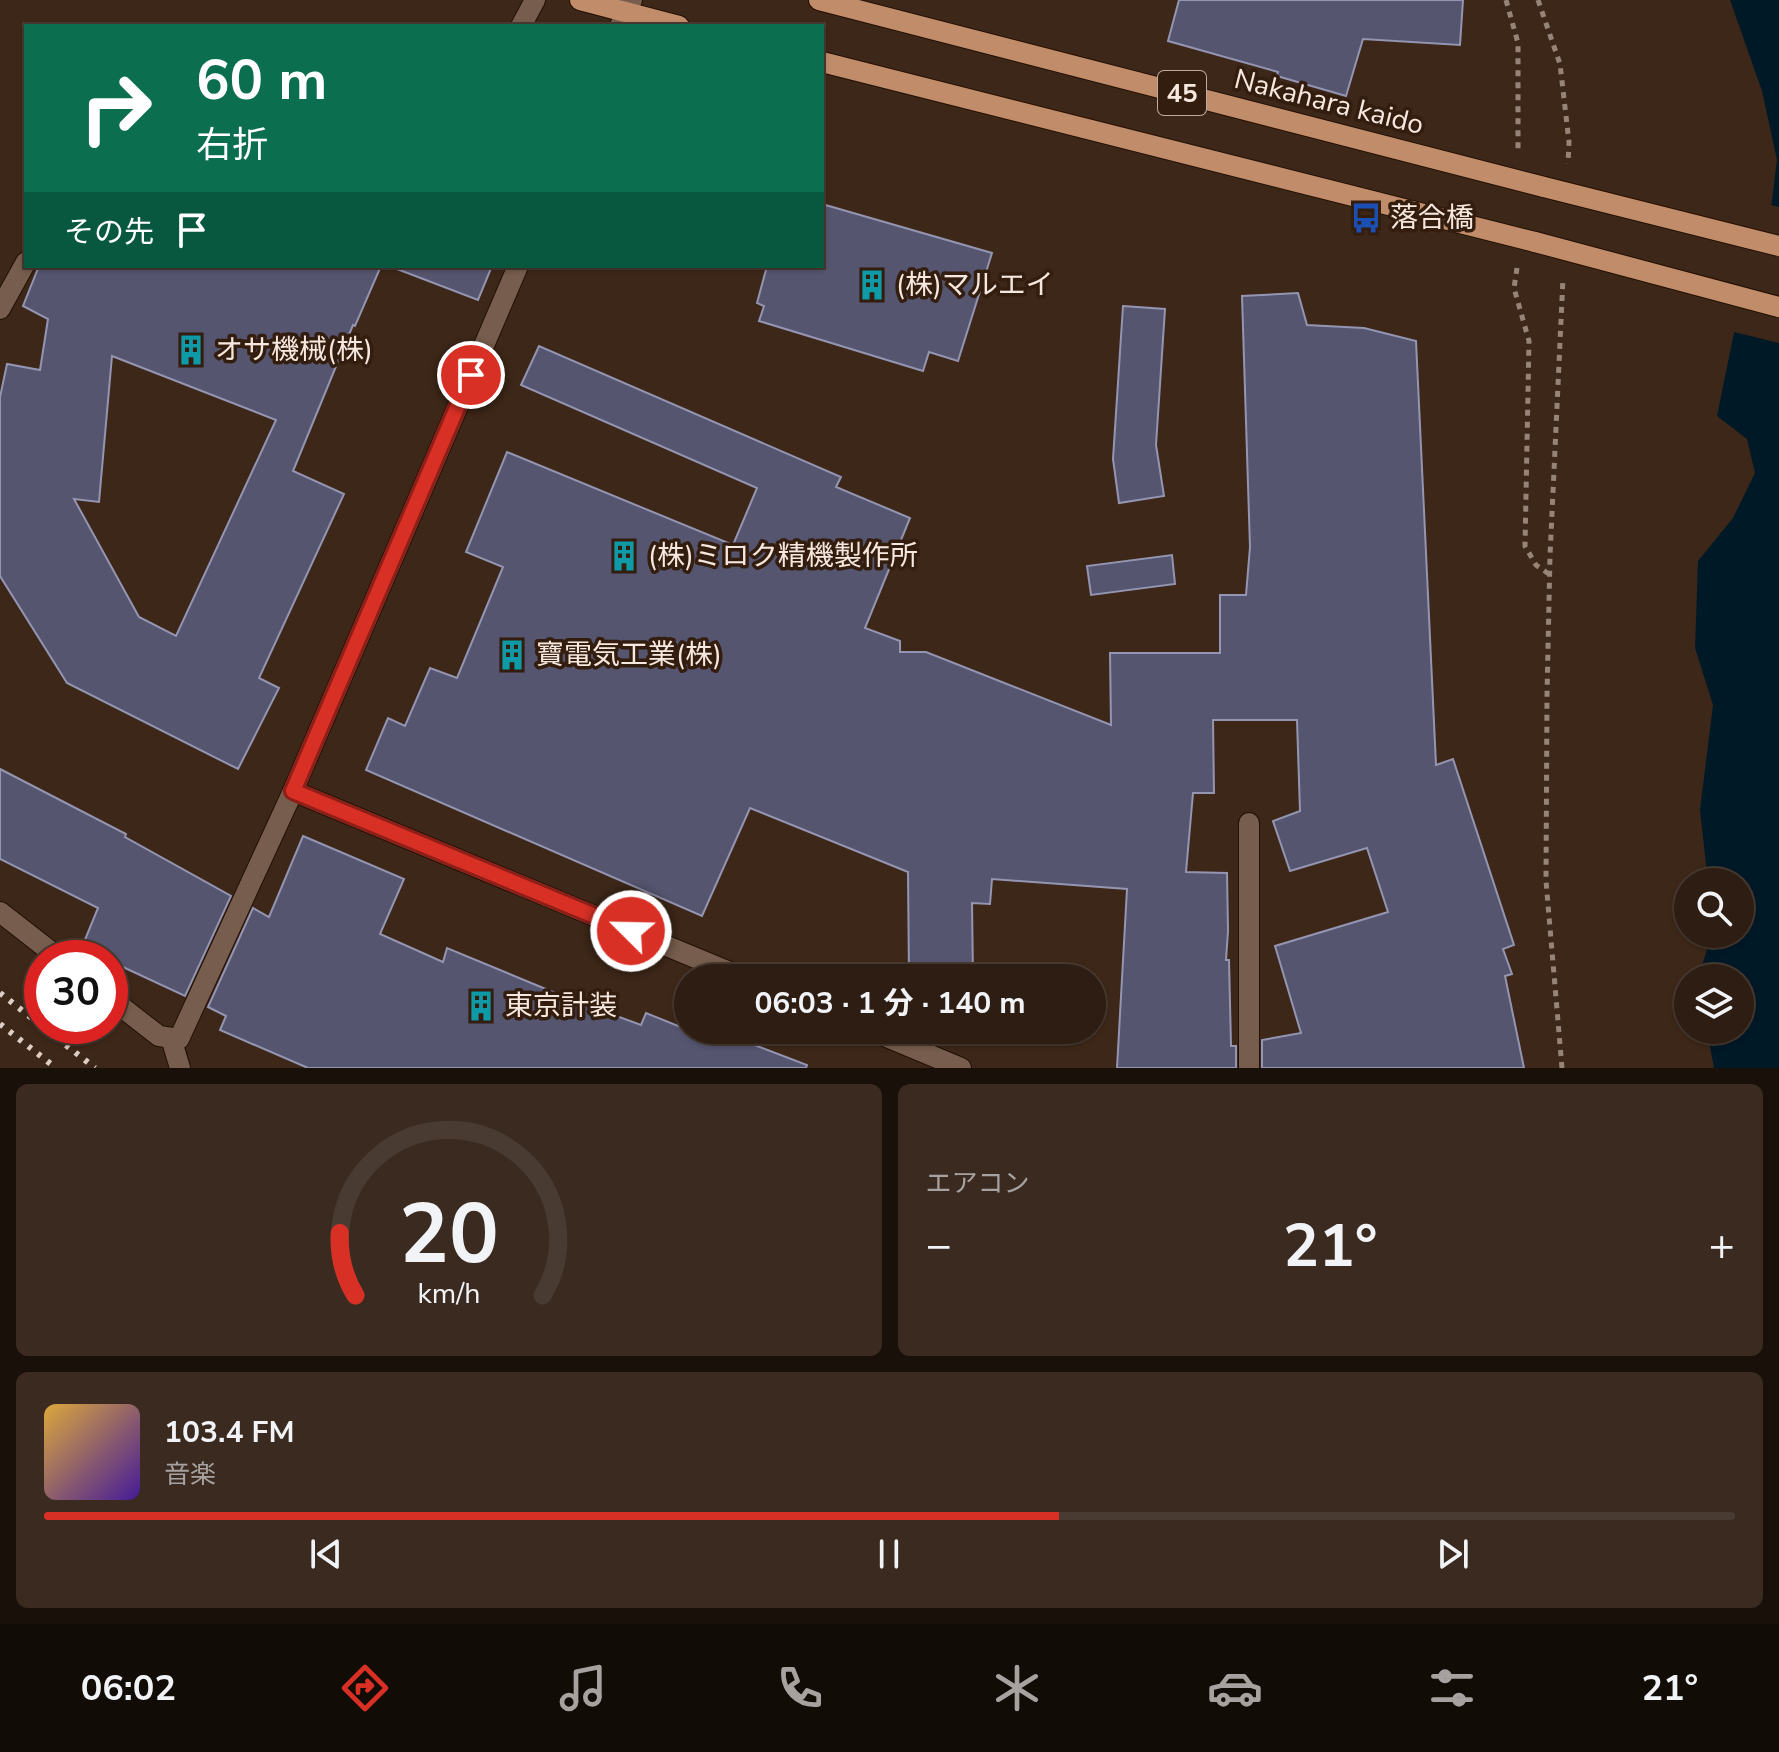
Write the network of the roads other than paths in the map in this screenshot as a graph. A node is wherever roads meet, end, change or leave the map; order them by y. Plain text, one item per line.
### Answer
1 (535, 0) edge
2 (580, 0) edge
3 (819, 0) edge
4 (626, 13) edge
5 (522, 24) edge
6 (671, 24) edge
7 (824, 63) edge
8 (1779, 246) edge
9 (24, 266) edge
10 (517, 268) edge
11 (1779, 307) edge
12 (0, 309) edge
13 (293, 791) junction
14 (0, 912) edge
15 (36, 940) edge
16 (710, 964) edge
17 (128, 1012) edge
18 (171, 1038) junction
19 (904, 1044) edge
20 (180, 1068) edge
21 (961, 1068) edge
22 (1248, 1068) edge

1 - 5 street
2 - 4 main road
3 - 8 main road, Nakahara kaido / 45, bridge
4 - 6 main road
7 - 11 main road, 45, bridge
9 - 12 street
10 - 13 street
13 - 16 street
13 - 18 street
14 - 15 street
17 - 18 street
18 - 20 street
19 - 21 street
22 - 22 street

